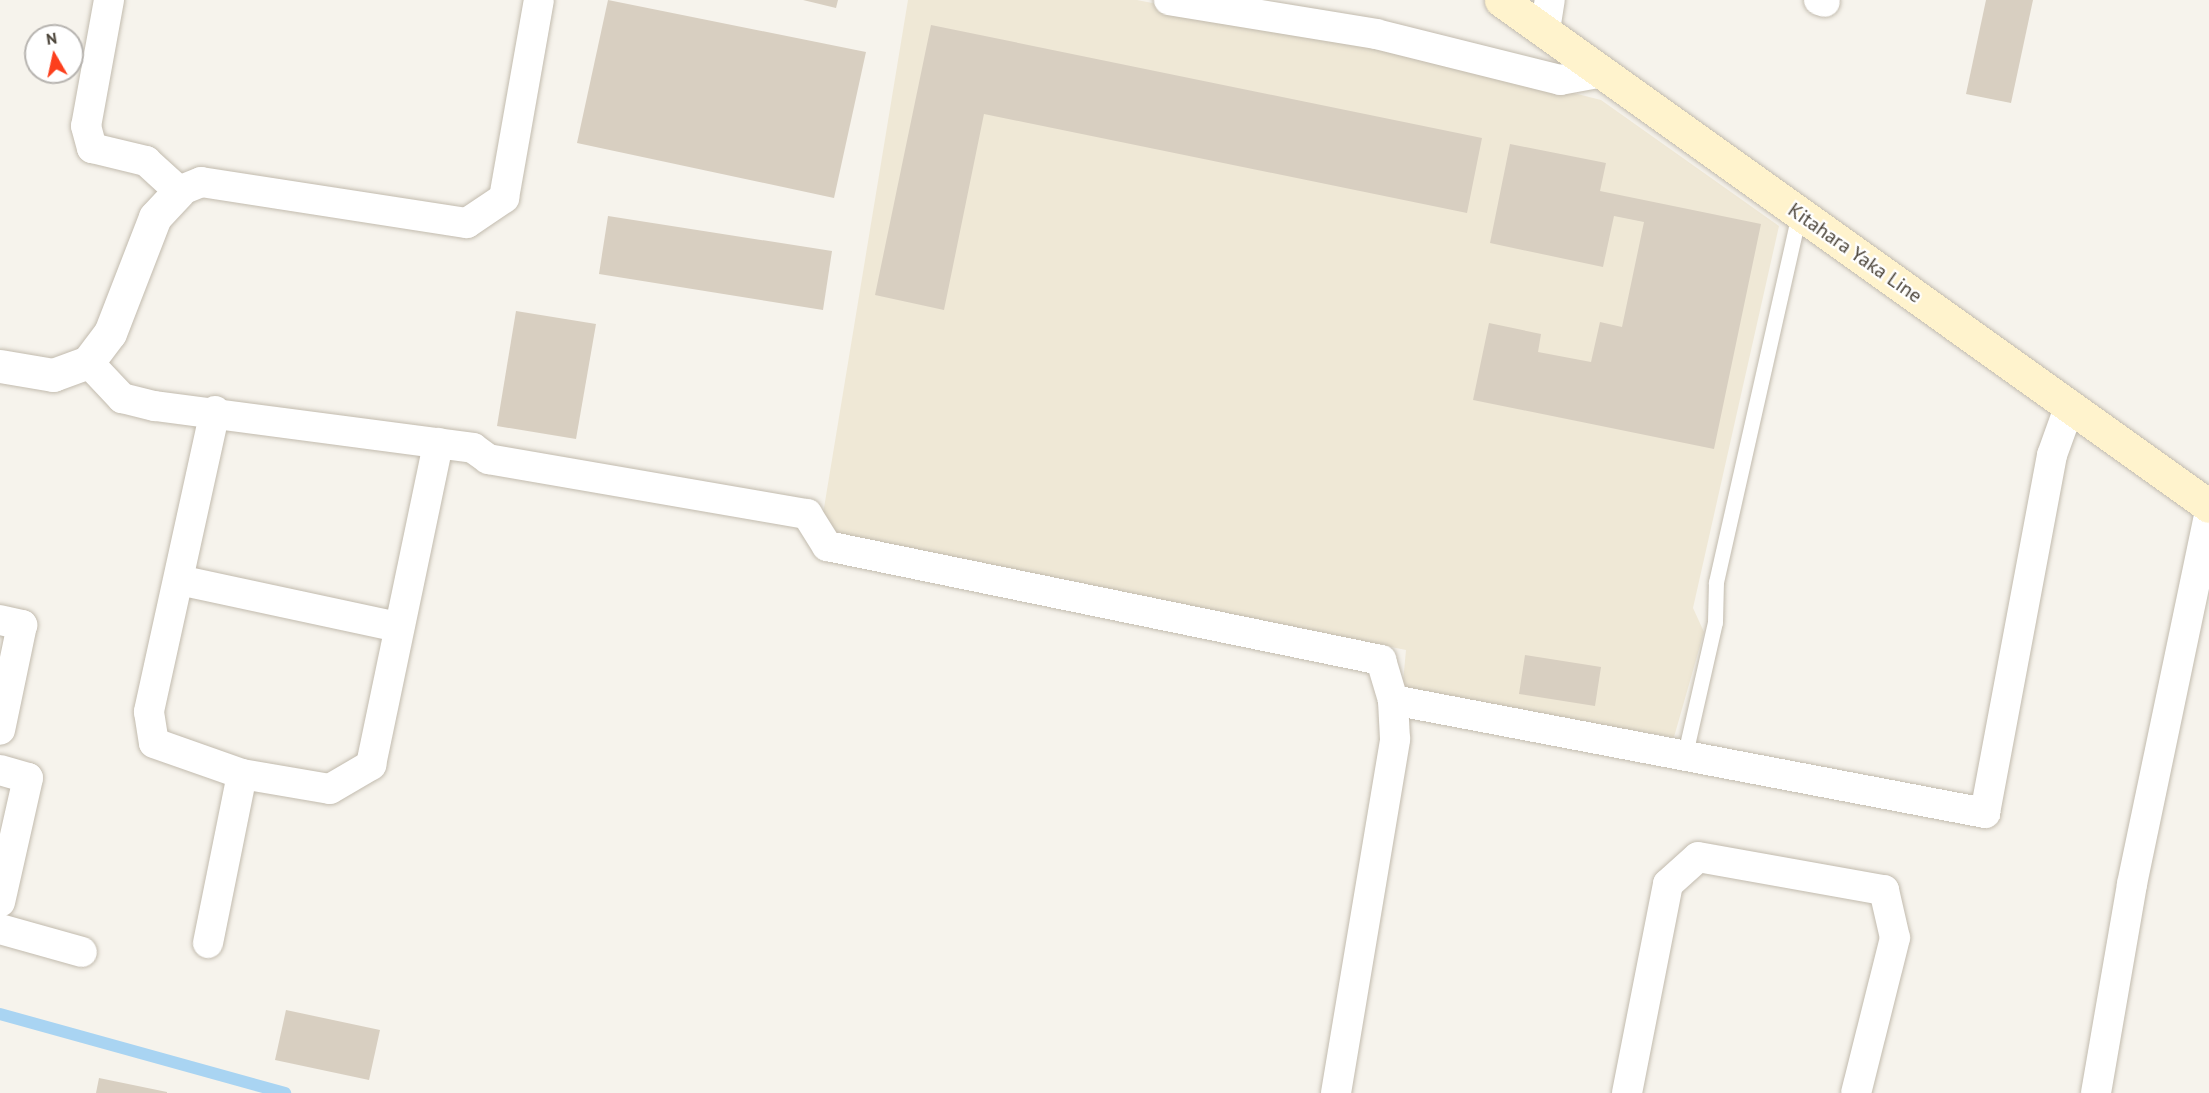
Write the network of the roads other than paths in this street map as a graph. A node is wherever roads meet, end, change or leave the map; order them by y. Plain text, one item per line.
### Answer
1 (109, 0) edge
2 (539, 0) edge
3 (1169, 0) edge
4 (1501, 0) edge
5 (1246, 8) edge
6 (1547, 15) edge
7 (1604, 72) junction
8 (179, 191) junction
9 (1799, 215) junction
10 (88, 362) junction
11 (0, 366) edge
12 (2070, 405) junction
13 (215, 411) junction
14 (438, 442) junction
15 (2209, 506) edge
16 (2209, 517) edge
17 (178, 580) junction
18 (0, 620) edge
19 (399, 627) junction
20 (1393, 700) junction
21 (0, 730) edge
22 (1685, 754) junction
23 (0, 770) edge
24 (242, 774) junction
25 (0, 902) edge
26 (0, 929) edge
27 (208, 943) dead end
28 (82, 952) dead end
29 (1336, 1093) edge
30 (1627, 1093) edge
31 (1856, 1093) edge
32 (2096, 1093) edge

1 - 8 street
2 - 8 street
3 - 5 street
4 - 6 main road, Kitahara Yaka Line
5 - 7 street
6 - 7 main road, Kitahara Yaka Line
7 - 9 main road, Kitahara Yaka Line
8 - 10 street
9 - 12 main road, Kitahara Yaka Line
9 - 22 lane
10 - 11 street
10 - 13 street
12 - 15 main road, Kitahara Yaka Line
12 - 22 street
13 - 14 street
13 - 17 street
14 - 19 street
14 - 20 street
16 - 32 street
17 - 19 street
17 - 24 street
18 - 21 street
19 - 24 street
20 - 22 street
20 - 29 street
23 - 25 street
24 - 27 street
26 - 28 street
30 - 31 street

